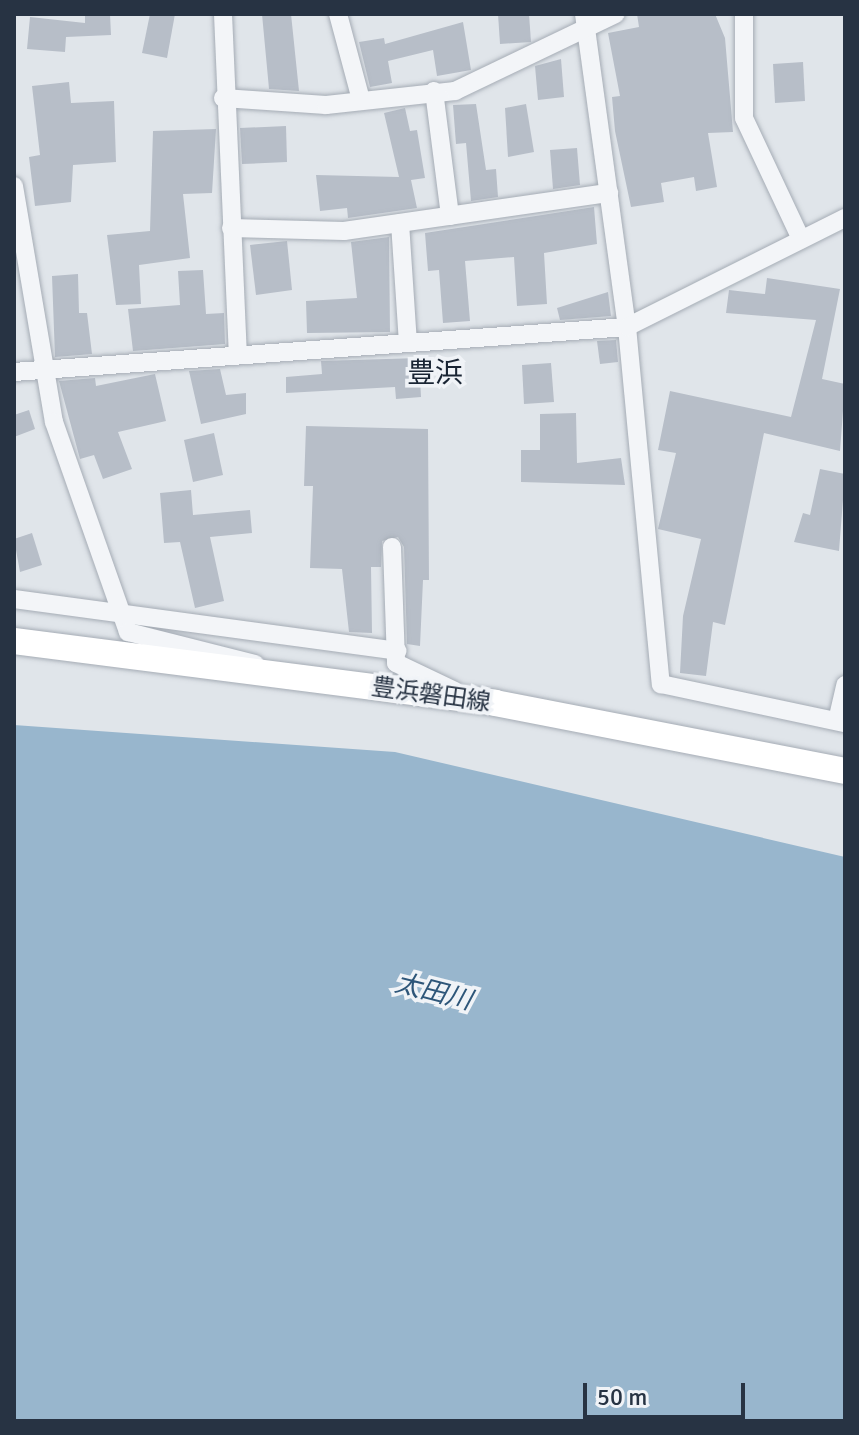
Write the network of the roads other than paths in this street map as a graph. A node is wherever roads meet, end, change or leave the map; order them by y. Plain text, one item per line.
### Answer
1 (223, 14) edge
2 (338, 14) edge
3 (616, 14) edge
4 (744, 14) edge
5 (585, 19) edge
6 (434, 91) junction
7 (223, 98) junction
8 (361, 100) junction
9 (14, 186) edge
10 (609, 193) junction
11 (450, 216) junction
12 (845, 218) edge
13 (400, 223) junction
14 (231, 228) junction
15 (801, 239) junction
16 (627, 327) junction
17 (408, 342) junction
18 (238, 355) junction
19 (44, 370) junction
20 (14, 372) edge
21 (392, 547) dead end
22 (14, 599) edge
23 (122, 615) junction
24 (18, 636) edge
25 (397, 651) junction
26 (275, 675) junction
27 (845, 685) edge
28 (480, 701) junction
29 (841, 722) edge
30 (845, 771) edge

1 - 7 street
2 - 8 street
3 - 5 street
4 - 15 street
5 - 6 street
5 - 10 street
6 - 8 street
6 - 11 street
7 - 8 street
7 - 14 street
9 - 19 street
10 - 11 street
10 - 16 street
11 - 13 street
12 - 15 street
13 - 14 street
13 - 17 street
14 - 18 street
15 - 16 street
16 - 17 street
16 - 29 street
17 - 18 street
18 - 19 street
19 - 20 street
19 - 23 street
21 - 25 street
22 - 23 street
23 - 25 street
23 - 26 street
24 - 26 main road, 豊浜磐田線
25 - 28 street
26 - 28 main road, 豊浜磐田線
27 - 29 street
28 - 30 main road, 豊浜磐田線

